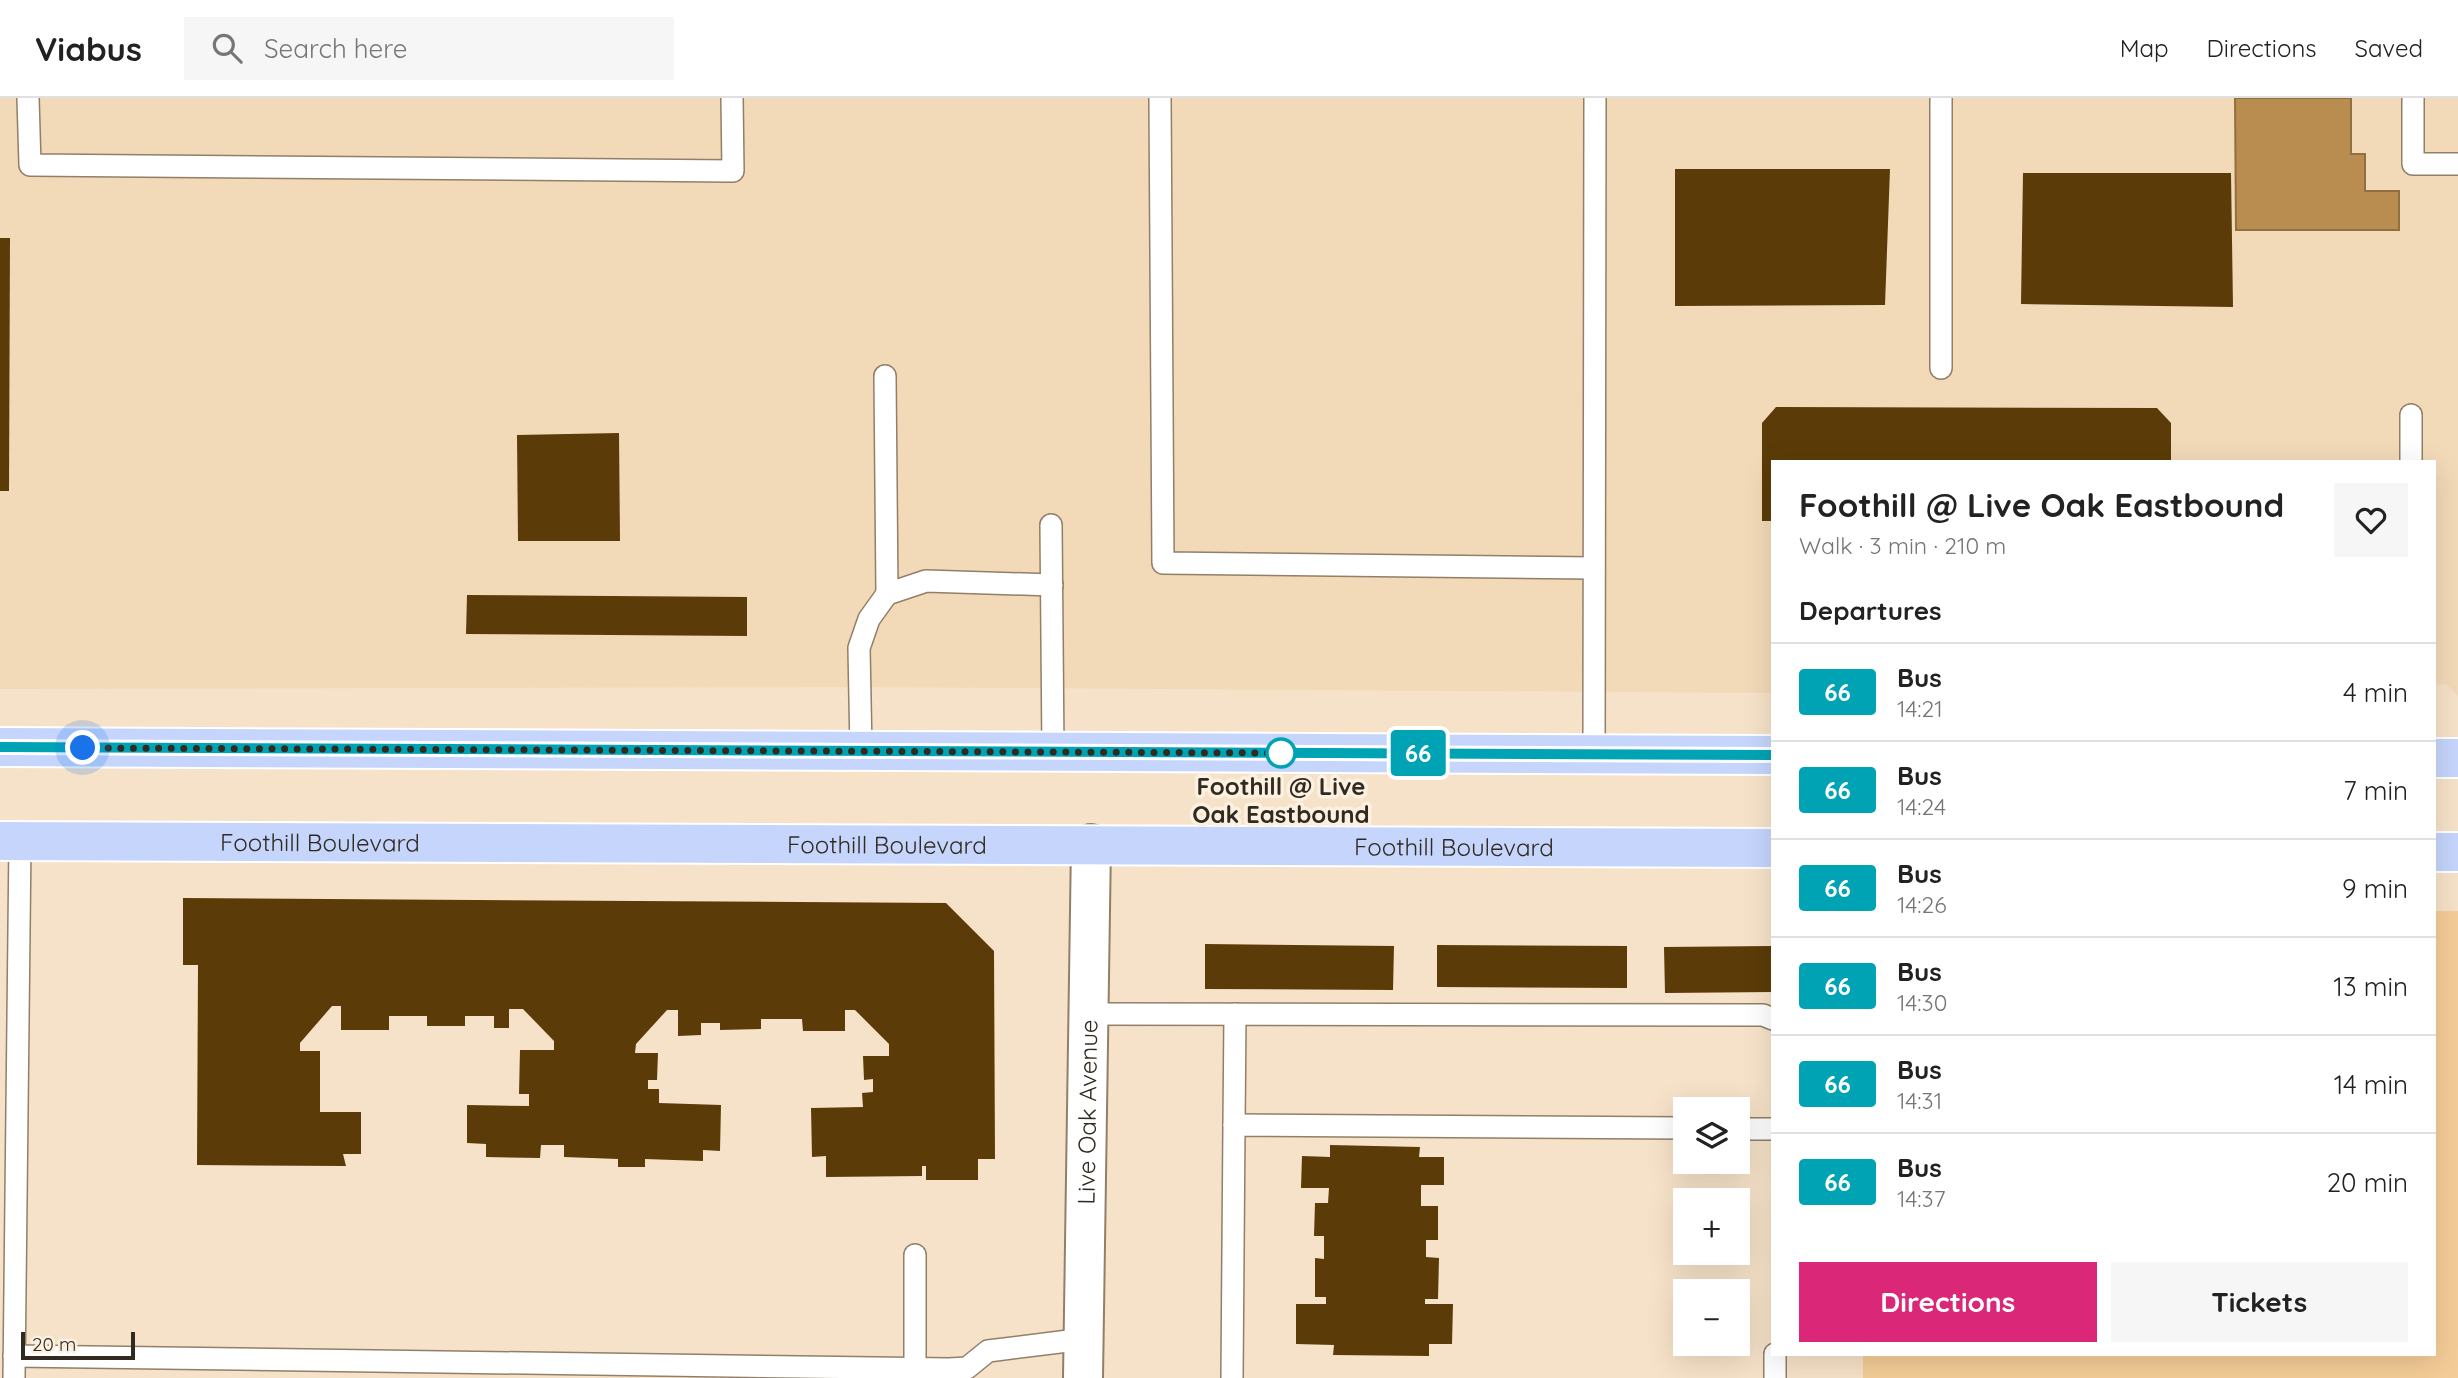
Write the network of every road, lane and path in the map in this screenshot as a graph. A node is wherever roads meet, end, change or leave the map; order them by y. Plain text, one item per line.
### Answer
1 (28, 98) edge
2 (732, 98) edge
3 (1160, 98) edge
4 (1595, 98) edge
5 (1941, 98) edge
6 (2413, 98) edge
7 (2458, 164) edge
8 (1941, 368) dead end
9 (884, 376) dead end
10 (2411, 415) dead end
11 (2411, 460) edge
12 (1051, 525) dead end
13 (1593, 568) junction
14 (1052, 585) junction
15 (887, 594) junction
16 (0, 747) edge
17 (861, 751) junction
18 (1053, 751) junction
19 (1594, 754) junction
20 (1771, 755) edge
21 (2436, 758) edge
22 (2458, 758) edge
23 (10, 841) edge
24 (1091, 844) junction
25 (1771, 848) edge
26 (2436, 852) edge
27 (2458, 852) edge
28 (1089, 1014) junction
29 (1235, 1014) junction
30 (1771, 1019) edge
31 (1234, 1125) junction
32 (1673, 1128) edge
33 (1750, 1129) edge
34 (1771, 1129) edge
35 (915, 1255) dead end
36 (1084, 1339) junction
37 (14, 1356) junction
38 (1775, 1356) edge
39 (915, 1369) junction
40 (972, 1373) edge
41 (14, 1378) edge
42 (1083, 1378) edge
43 (1232, 1378) edge
44 (1775, 1378) edge

1 - 2 lane
3 - 13 lane
4 - 13 lane
5 - 8 lane
6 - 7 lane
9 - 15 lane
10 - 11 lane
12 - 14 lane
13 - 19 lane
14 - 15 lane
14 - 18 lane
15 - 17 lane
16 - 17 main road
17 - 18 main road
18 - 19 main road
19 - 20 main road
21 - 22 main road
23 - 24 main road, Foothill Boulevard
23 - 37 lane
24 - 25 main road, Foothill Boulevard
24 - 28 street, Live Oak Avenue
26 - 27 main road
28 - 29 lane
28 - 36 street, Live Oak Avenue
29 - 30 lane
29 - 31 lane
31 - 32 lane
31 - 43 lane
33 - 34 lane
35 - 39 lane
36 - 40 lane
36 - 42 street, Live Oak Avenue
37 - 39 lane
37 - 41 lane
38 - 44 lane
39 - 40 lane

